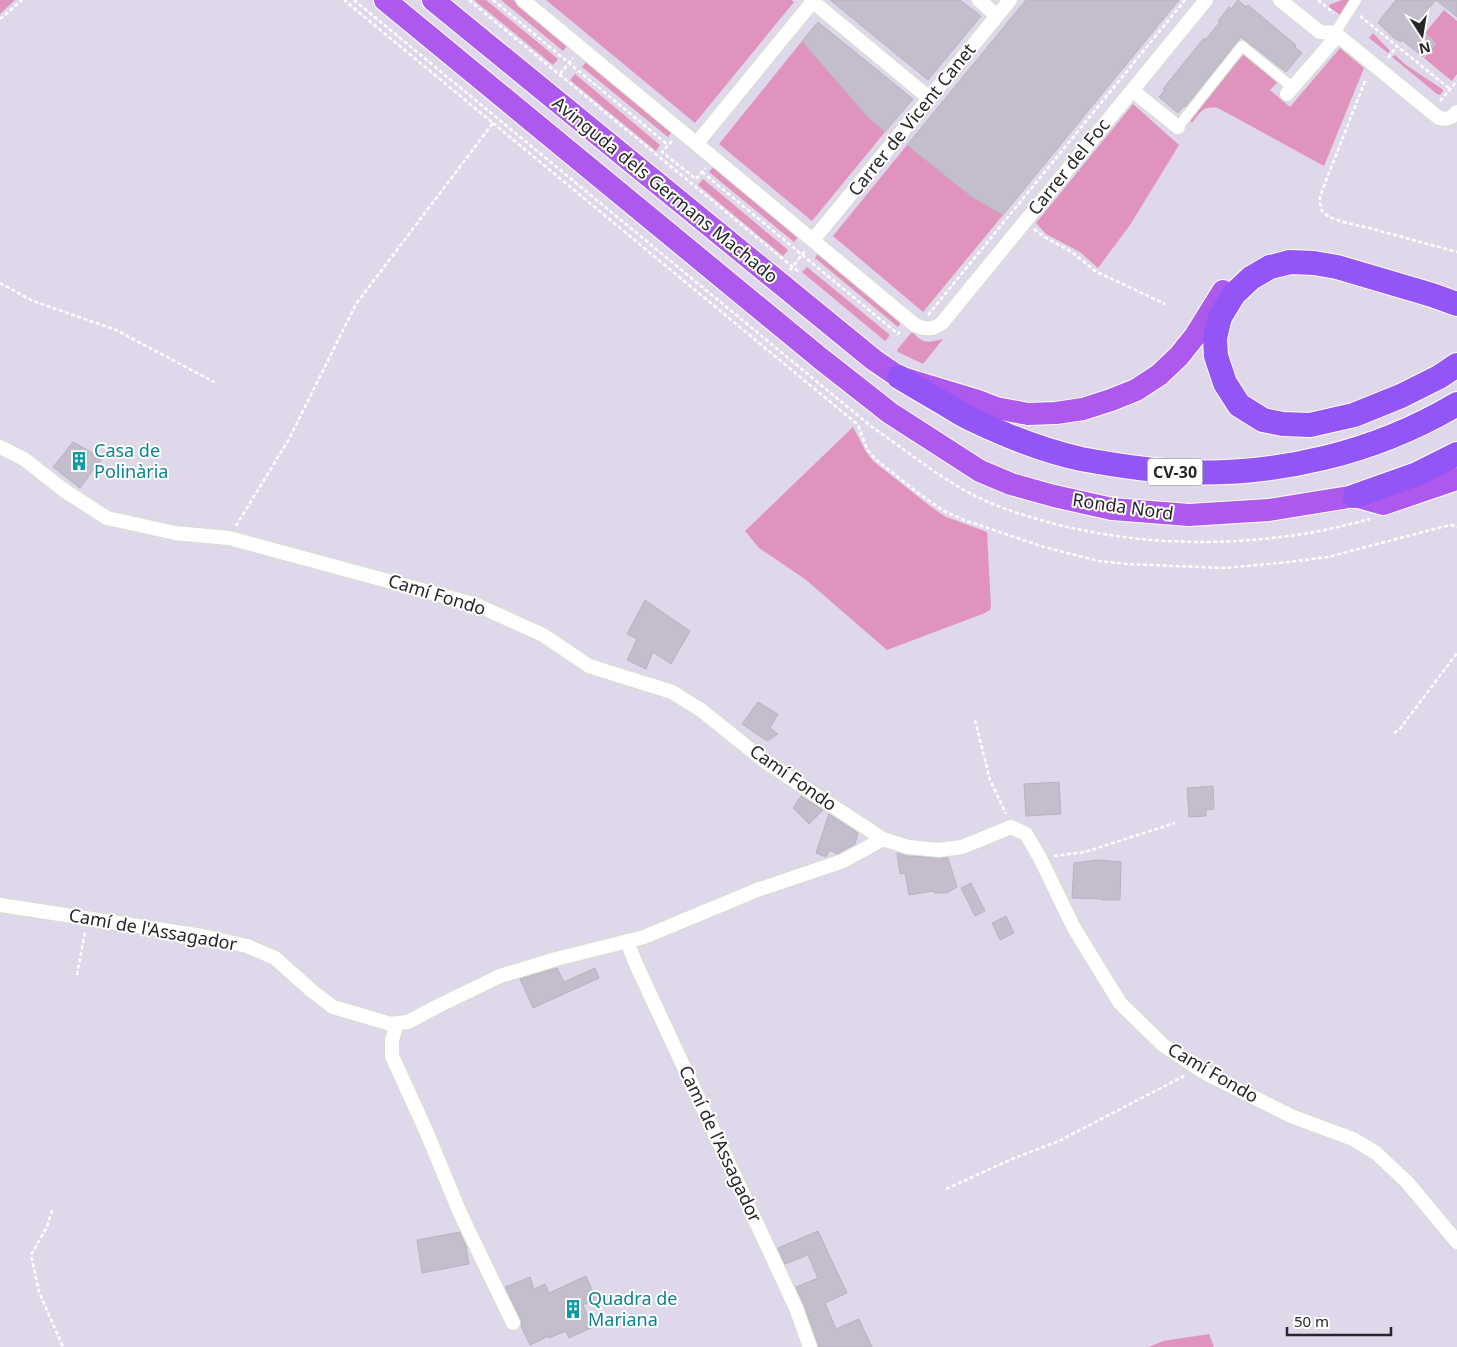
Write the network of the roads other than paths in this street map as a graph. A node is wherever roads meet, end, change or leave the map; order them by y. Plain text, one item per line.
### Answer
1 (385, 0) edge
2 (433, 0) edge
3 (523, 0) edge
4 (979, 0) edge
5 (1010, 0) edge
6 (1206, 0) edge
7 (1280, 0) edge
8 (813, 1) edge
9 (1353, 4) edge
10 (998, 16) junction
11 (1336, 34) junction
12 (1132, 90) junction
13 (1289, 91) joint
14 (929, 98) junction
15 (1457, 112) edge
16 (1178, 127) joint
17 (697, 143) junction
18 (810, 245) junction
19 (1433, 290) junction
20 (1457, 293) edge
21 (1457, 304) edge
22 (820, 358) joint
23 (1457, 365) edge
24 (899, 377) junction
25 (1457, 404) edge
26 (0, 447) edge
27 (1457, 454) edge
28 (1457, 479) edge
29 (1355, 496) junction
30 (883, 839) junction
31 (0, 905) edge
32 (627, 941) junction
33 (397, 1023) junction
34 (1457, 1242) edge
35 (513, 1323) dead end
36 (810, 1347) edge

1 - 22 main road, Avinguda dels Germans Machado
2 - 24 main road, Avinguda dels Germans Machado
3 - 17 street
4 - 10 street
5 - 10 street, Carrer de Vicent Canet
6 - 12 street, Carrer del Foc
7 - 11 street
8 - 14 street
8 - 17 street
9 - 11 street
10 - 14 street, Carrer de Vicent Canet
11 - 13 street
11 - 15 street
12 - 16 street
12 - 18 street, Carrer del Foc
13 - 16 street
14 - 18 street, Carrer de Vicent Canet
17 - 18 street
19 - 20 main road, Avinguda dels Germans Machado
19 - 21 highway
19 - 23 highway
19 - 24 main road, Avinguda dels Germans Machado
22 - 29 main road, Ronda Nord
24 - 25 highway, CV-30
26 - 30 street, Camí Fondo
27 - 29 highway, Ronda Nord
28 - 29 main road
30 - 32 street, Camí de l'Assagador
30 - 34 street, Camí Fondo
31 - 33 street, Camí de l'Assagador
32 - 33 street, Camí de l'Assagador
32 - 36 street, Camí de l'Assagador
33 - 35 street

